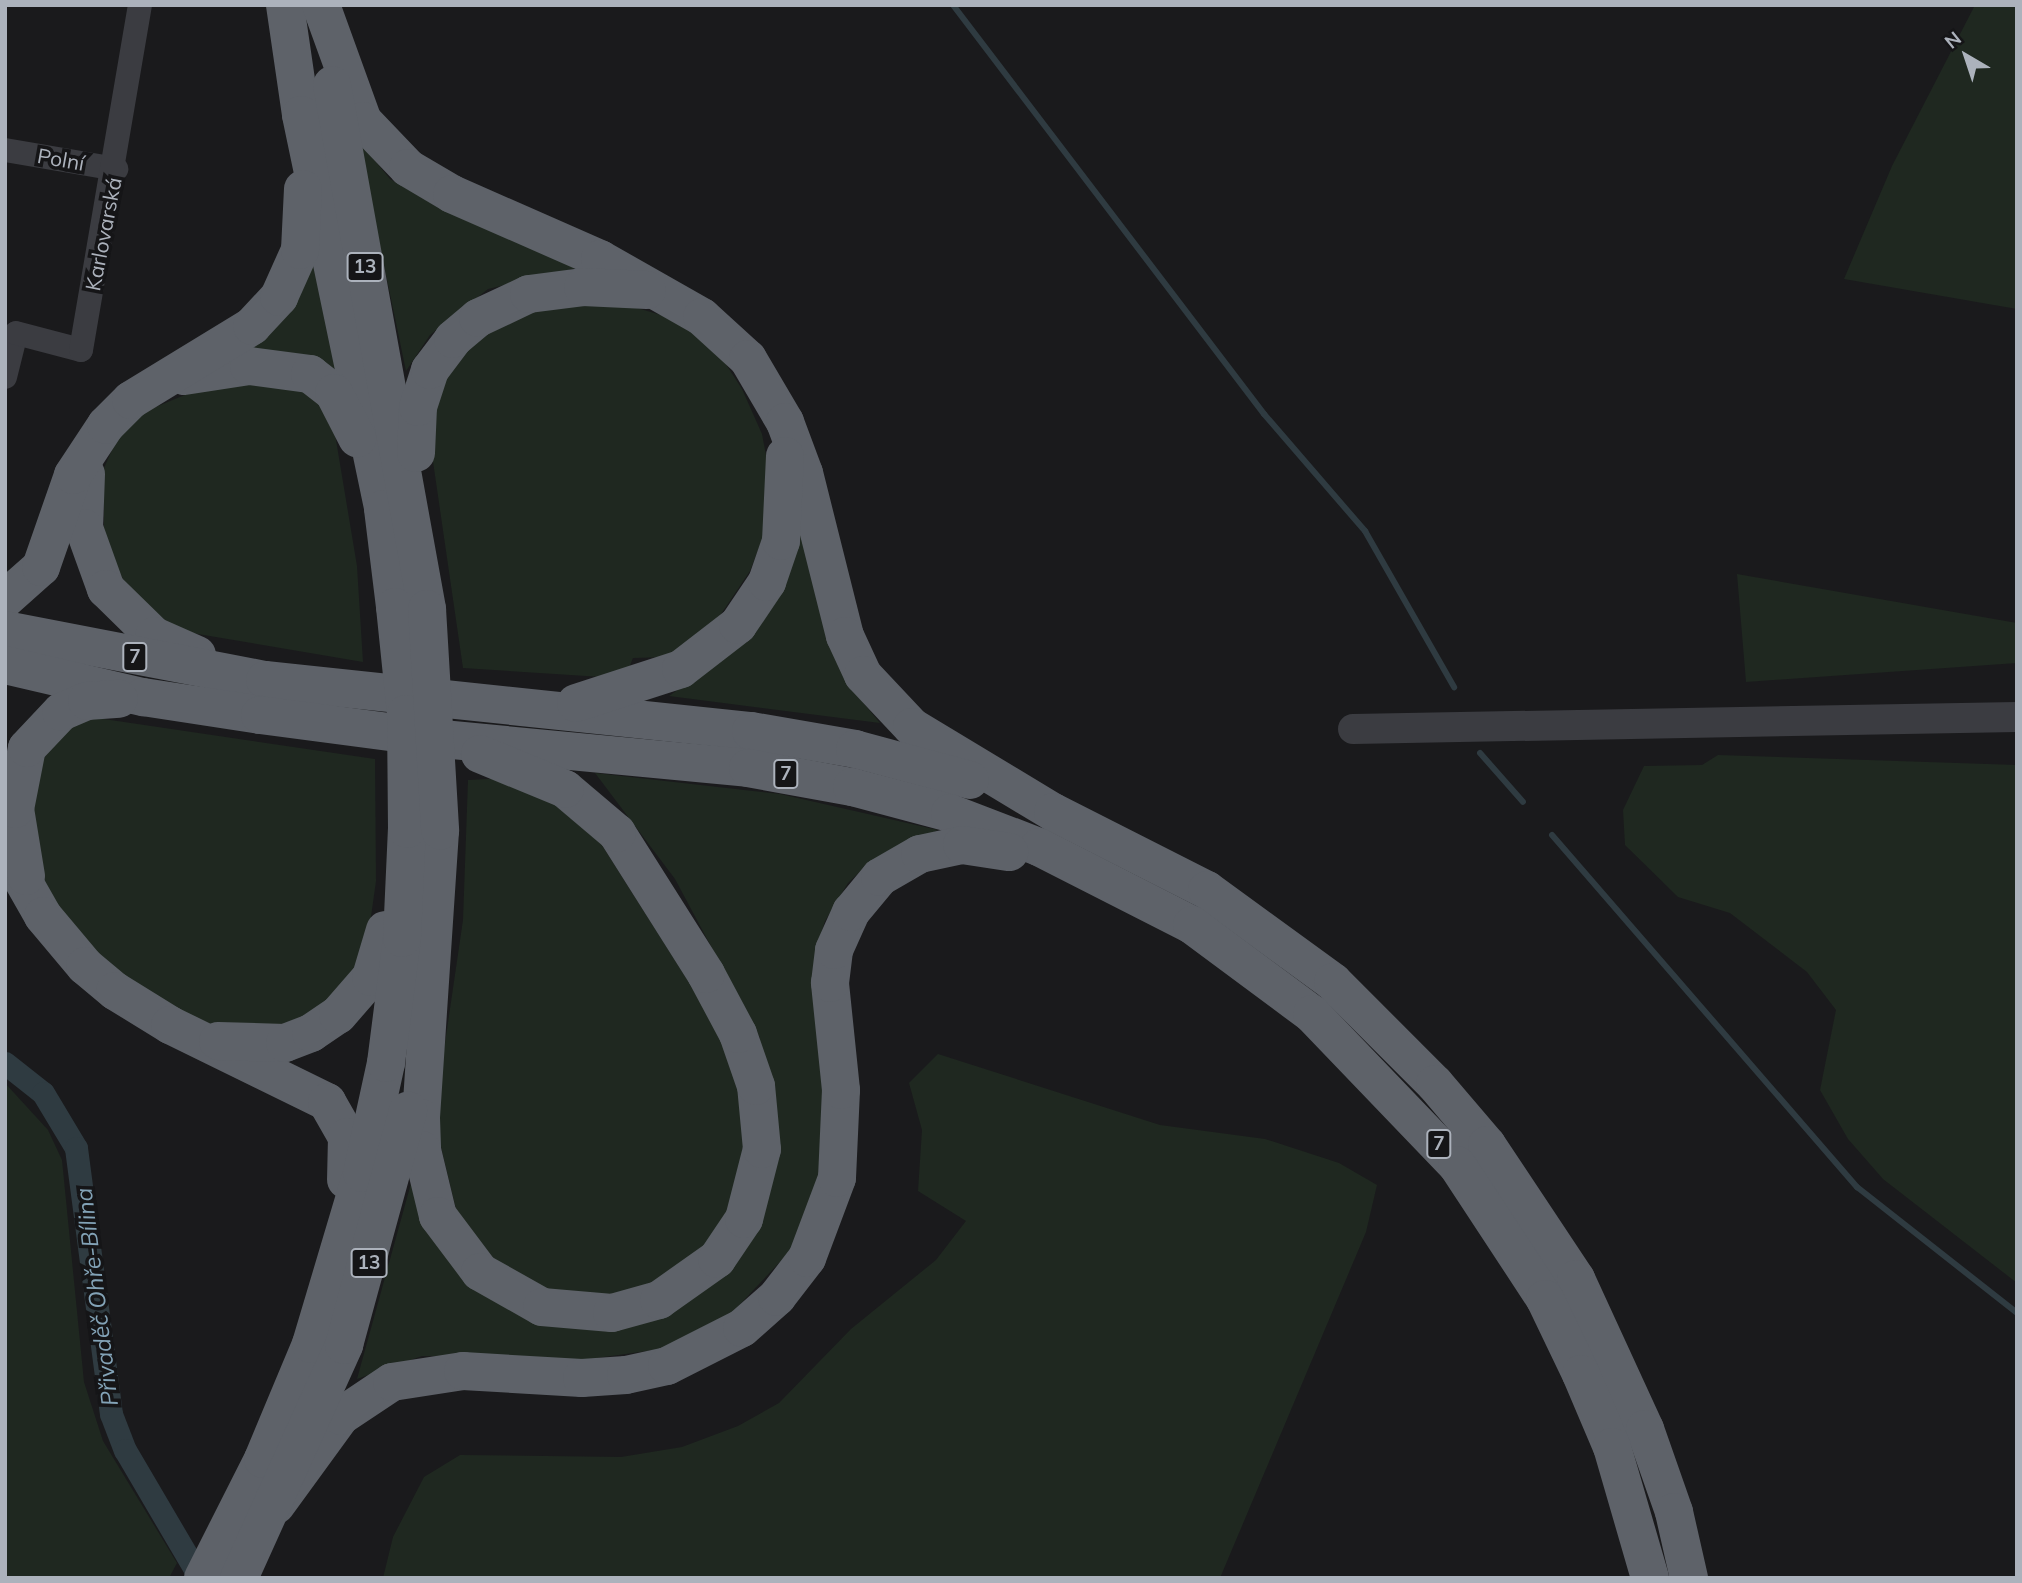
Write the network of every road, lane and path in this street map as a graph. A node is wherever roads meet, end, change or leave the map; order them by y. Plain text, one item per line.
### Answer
1 (140, 5) edge
2 (285, 5) edge
3 (321, 5) edge
4 (301, 115) junction
5 (5, 150) edge
6 (116, 169) junction
7 (657, 291) junction
8 (5, 377) edge
9 (119, 412) junction
10 (785, 422) junction
11 (383, 509) junction
12 (416, 528) junction
13 (5, 599) edge
14 (411, 608) junction
15 (5, 630) edge
16 (5, 665) edge
17 (265, 680) junction
18 (143, 697) junction
19 (552, 710) junction
20 (2017, 717) edge
21 (1353, 729) dead end
22 (442, 739) junction
23 (1053, 812) junction
24 (424, 830) junction
25 (5, 849) edge
26 (1113, 881) junction
27 (43, 916) junction
28 (425, 1029) junction
29 (205, 1040) junction
30 (340, 1252) junction
31 (277, 1486) junction
32 (203, 1578) edge
33 (239, 1578) edge
34 (1650, 1578) edge
35 (1689, 1578) edge

1 - 6 street, Karlovarská
2 - 4 highway, 13
3 - 7 highway
3 - 12 highway, 13
4 - 9 highway
4 - 11 highway, 13
5 - 6 street, Polní
6 - 8 street, Karlovarská
7 - 10 highway
7 - 12 highway
9 - 11 highway
9 - 13 highway
9 - 17 highway
10 - 19 highway
10 - 23 highway
11 - 14 highway, 13
12 - 14 highway, 13
14 - 24 highway, 13, bridge
15 - 17 highway, 7
16 - 18 highway, 7
17 - 19 highway, 7
18 - 22 highway, 7
18 - 27 highway
19 - 23 highway, 7
20 - 21 street
22 - 26 highway, 7
22 - 28 highway
23 - 35 highway, 7
24 - 28 highway, 13
24 - 29 highway
24 - 30 highway, 13
25 - 27 highway
26 - 31 highway
26 - 34 highway, 7
27 - 29 highway
28 - 31 highway, 13
29 - 30 highway
30 - 31 highway, 13
31 - 32 highway, 13
31 - 33 highway, 13

